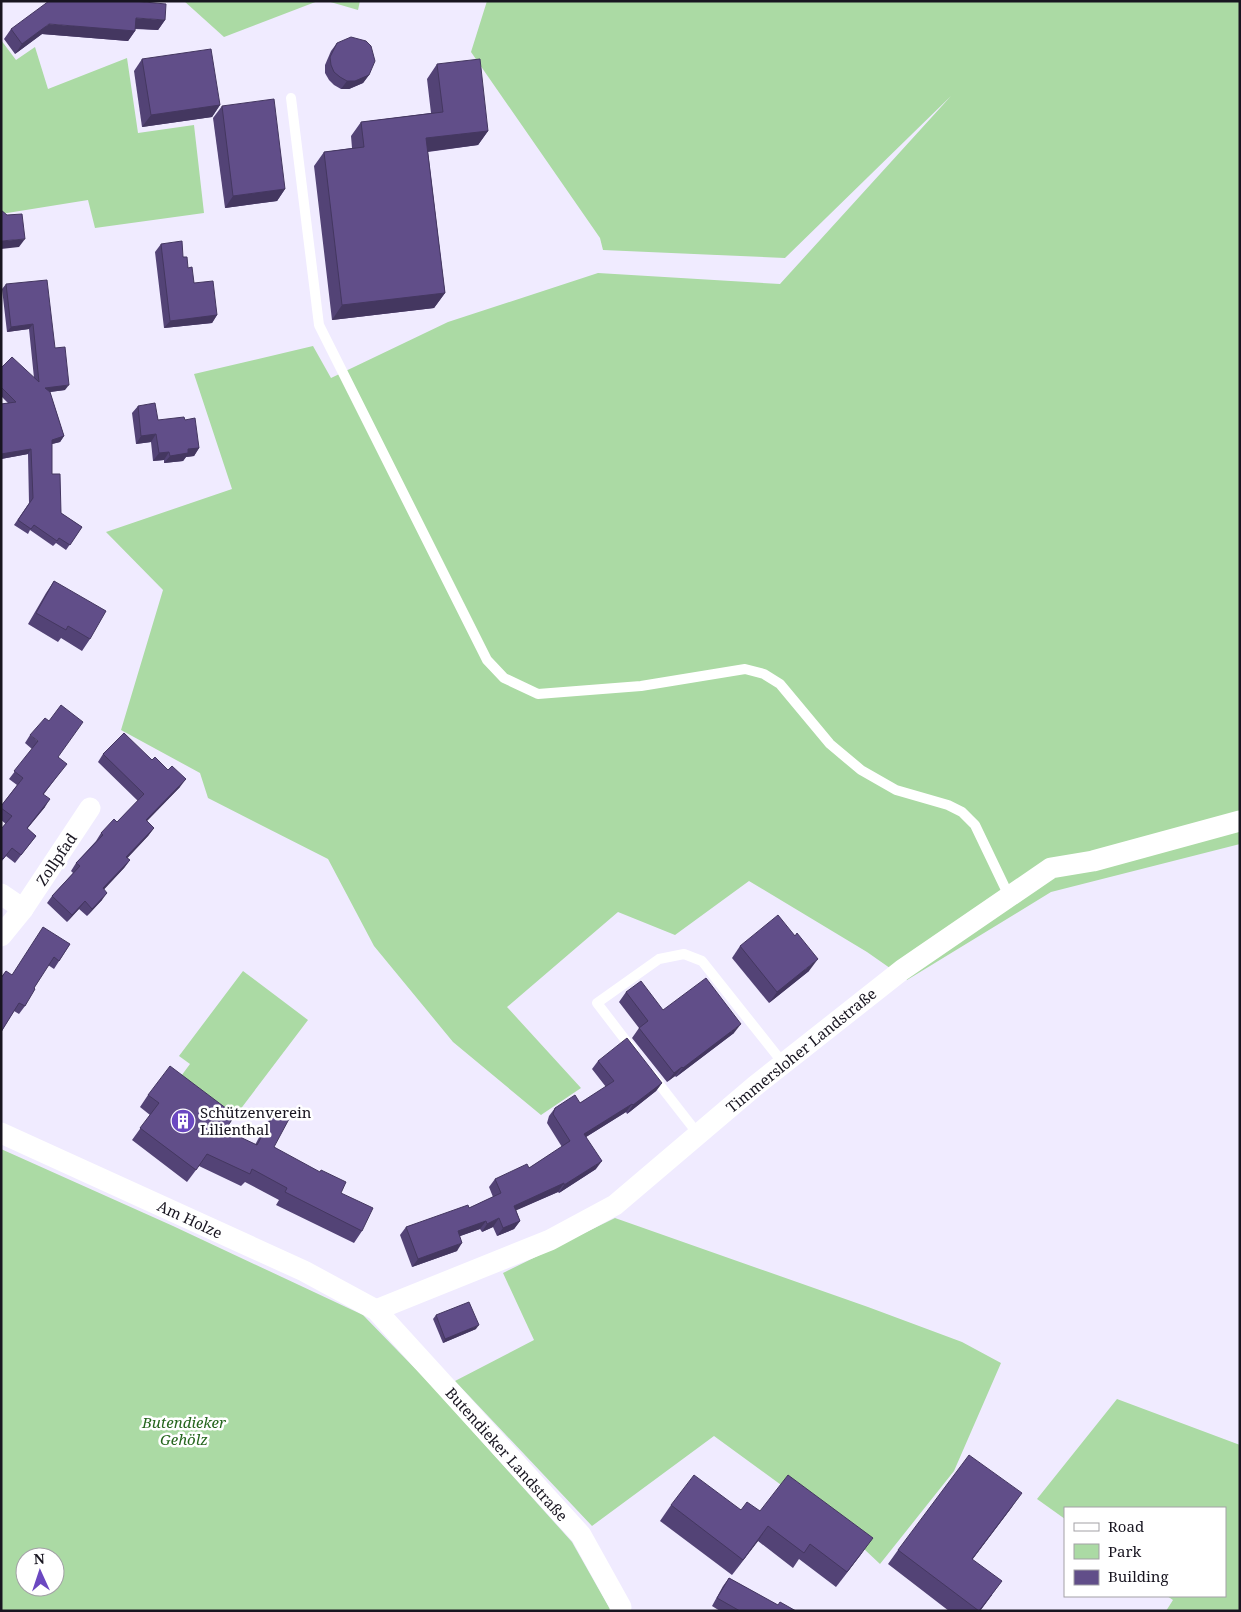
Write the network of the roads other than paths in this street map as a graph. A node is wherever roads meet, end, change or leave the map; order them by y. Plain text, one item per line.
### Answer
1 (291, 98) dead end
2 (90, 808) dead end
3 (1240, 821) edge
4 (1, 894) edge
5 (1009, 896) junction
6 (23, 908) junction
7 (1, 936) edge
8 (783, 1063) junction
9 (1, 1133) edge
10 (698, 1134) junction
11 (376, 1310) junction
12 (620, 1611) edge

1 - 5 lane
2 - 6 street, Zollpfad
3 - 5 street, Timmersloher Landstraße
4 - 6 street
5 - 8 street, Timmersloher Landstraße
6 - 7 street, Zollpfad
8 - 10 street, Timmersloher Landstraße
8 - 10 lane
9 - 11 street, Am Holze
10 - 11 street, Timmersloher Landstraße
11 - 12 street, Butendieker Landstraße

